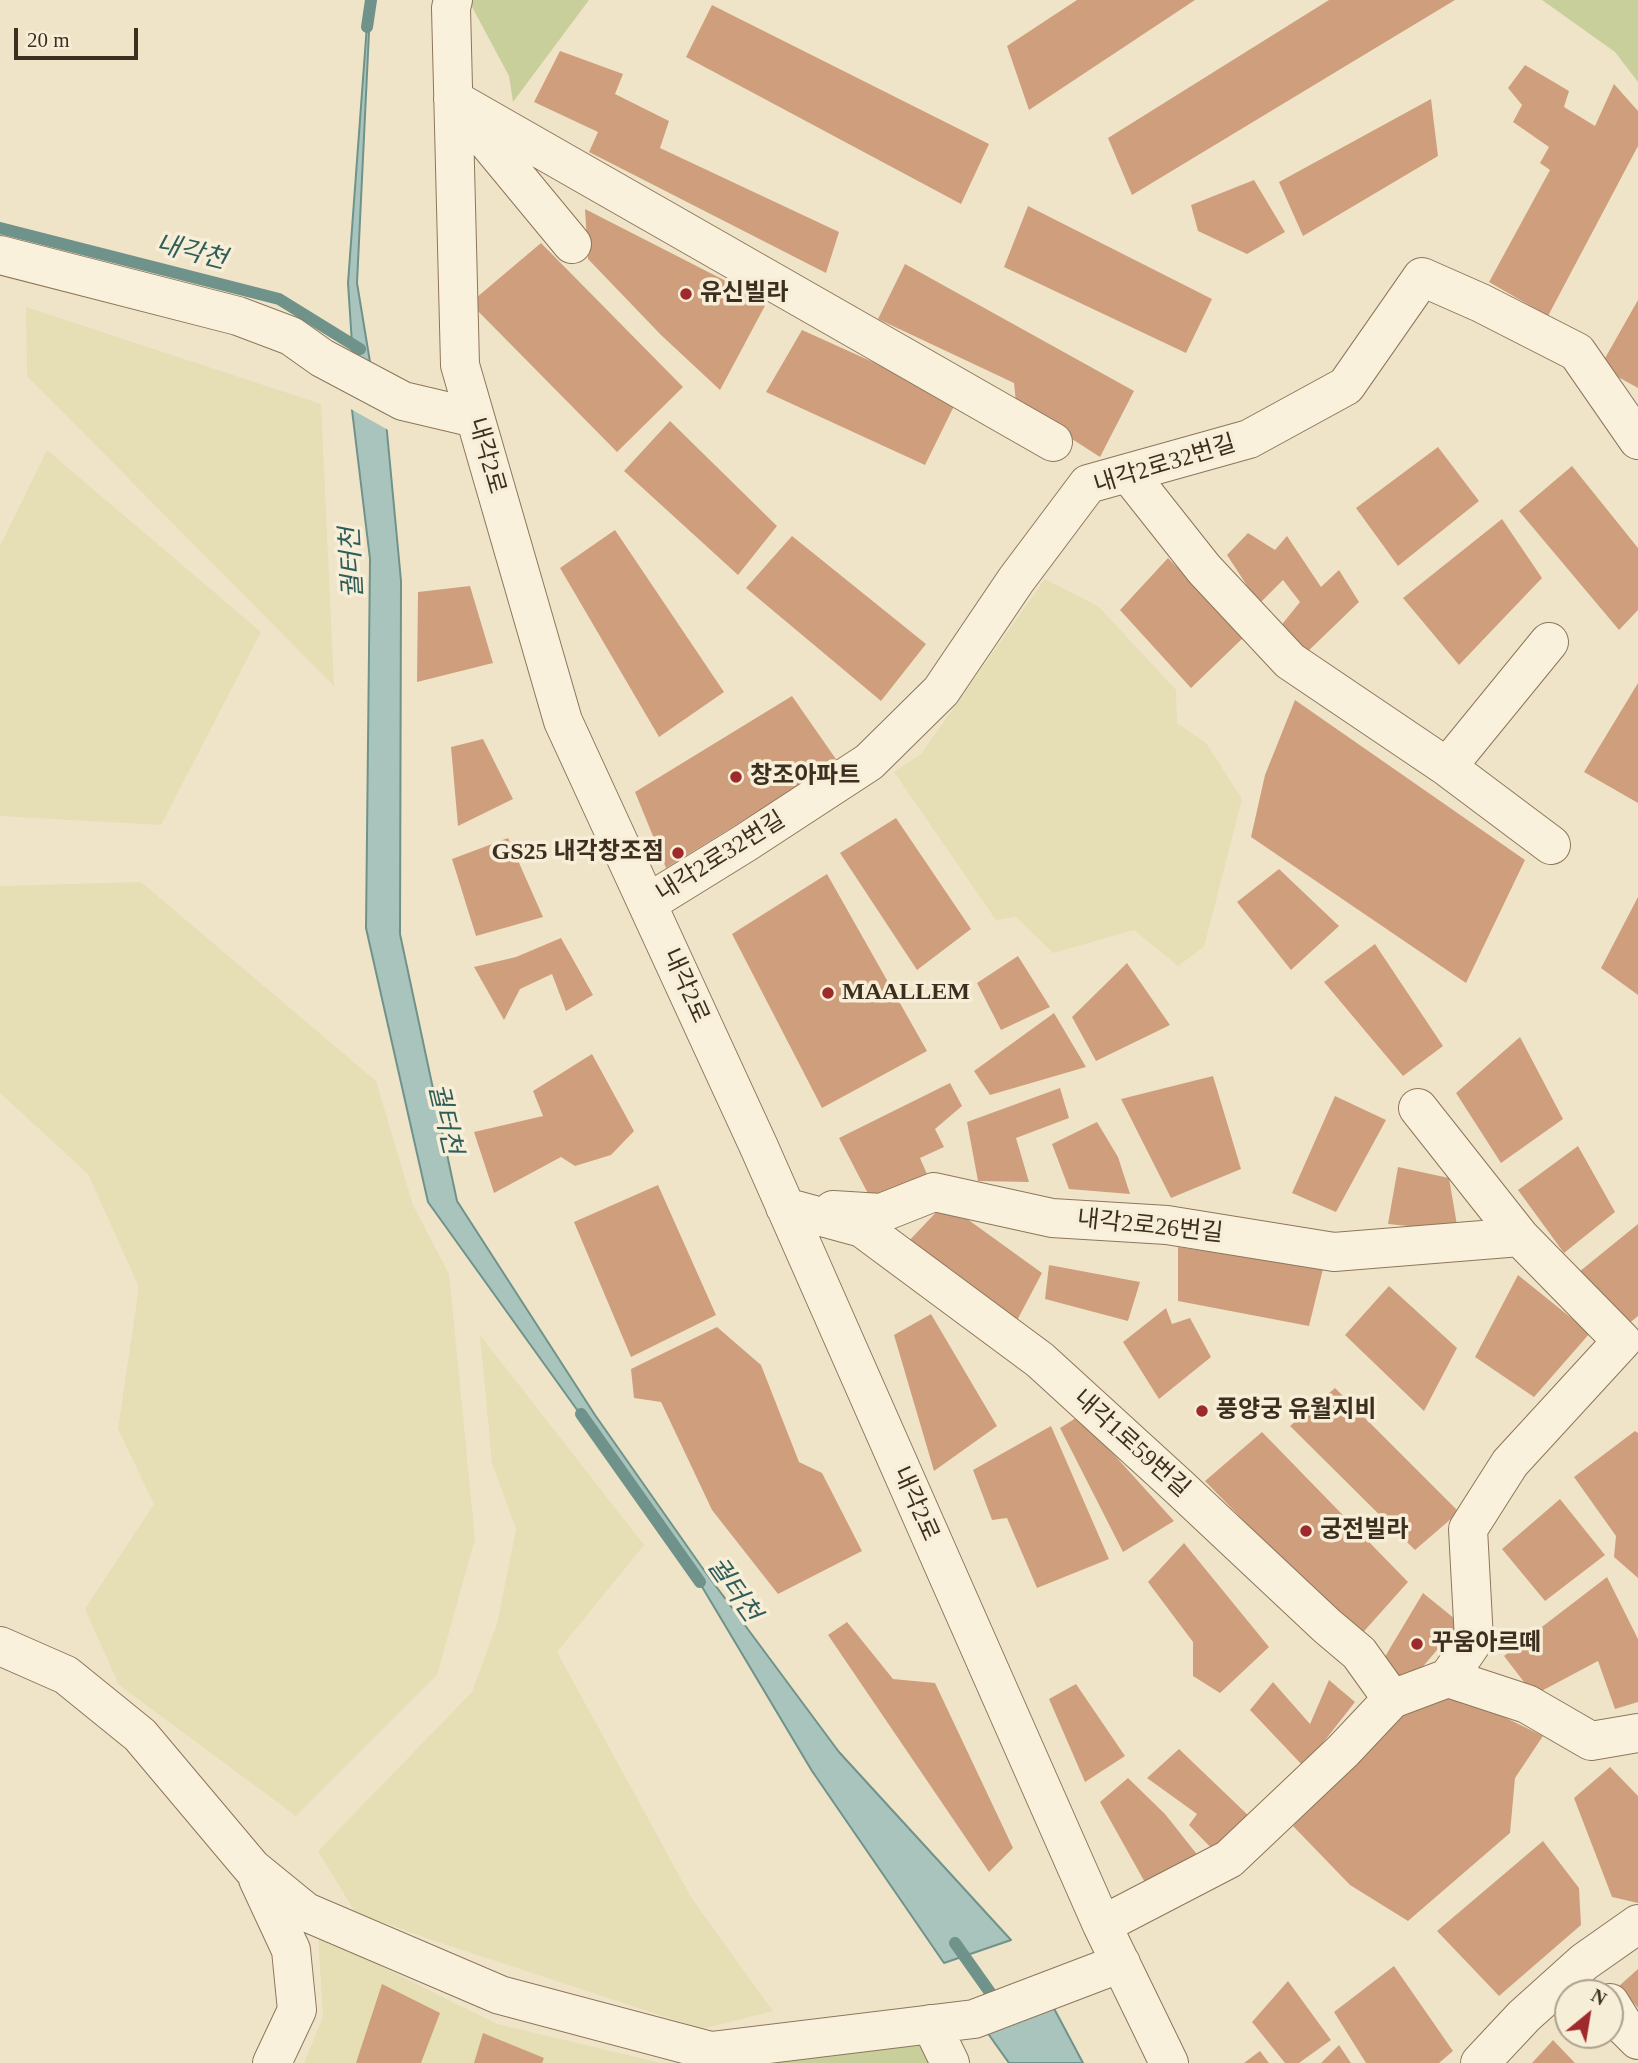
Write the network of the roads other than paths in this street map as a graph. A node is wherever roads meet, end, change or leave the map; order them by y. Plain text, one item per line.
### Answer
1 (453, 0) edge
2 (453, 99) junction
3 (572, 244) dead end
4 (0, 255) edge
5 (475, 418) junction
6 (1638, 440) edge
7 (1053, 442) dead end
8 (1128, 473) junction
9 (1549, 642) dead end
10 (1447, 767) junction
11 (1551, 845) dead end
12 (648, 903) junction
13 (1418, 1108) dead end
14 (785, 1207) junction
15 (1520, 1237) junction
16 (0, 1646) edge
17 (1448, 1678) junction
18 (1392, 1699) junction
19 (1638, 1733) edge
20 (252, 1868) junction
21 (1638, 1924) edge
22 (1102, 1925) junction
23 (1121, 1963) junction
24 (1594, 1977) edge
25 (931, 2024) junction
26 (1624, 2026) edge
27 (1638, 2040) edge
28 (272, 2063) edge
29 (950, 2063) edge
30 (1168, 2063) edge
31 (1480, 2063) edge

1 - 2 street, 내각2로
2 - 3 street
2 - 5 street, 내각2로
2 - 7 street
4 - 5 street
5 - 12 street, 내각2로
6 - 8 street, 내각2로32번길
8 - 10 street
8 - 12 street, 내각2로32번길
9 - 10 street
10 - 11 street
12 - 14 street, 내각2로
13 - 15 street
14 - 15 street, 내각2로26번길
14 - 18 street, 내각1로59번길
14 - 22 street, 내각2로
15 - 17 street
16 - 20 street
17 - 18 street
17 - 19 street
18 - 22 street
20 - 25 street
20 - 28 street
21 - 24 street
22 - 23 street, 내각2로
23 - 25 street
23 - 30 street, 내각2로
24 - 31 street
25 - 29 street
26 - 27 street

